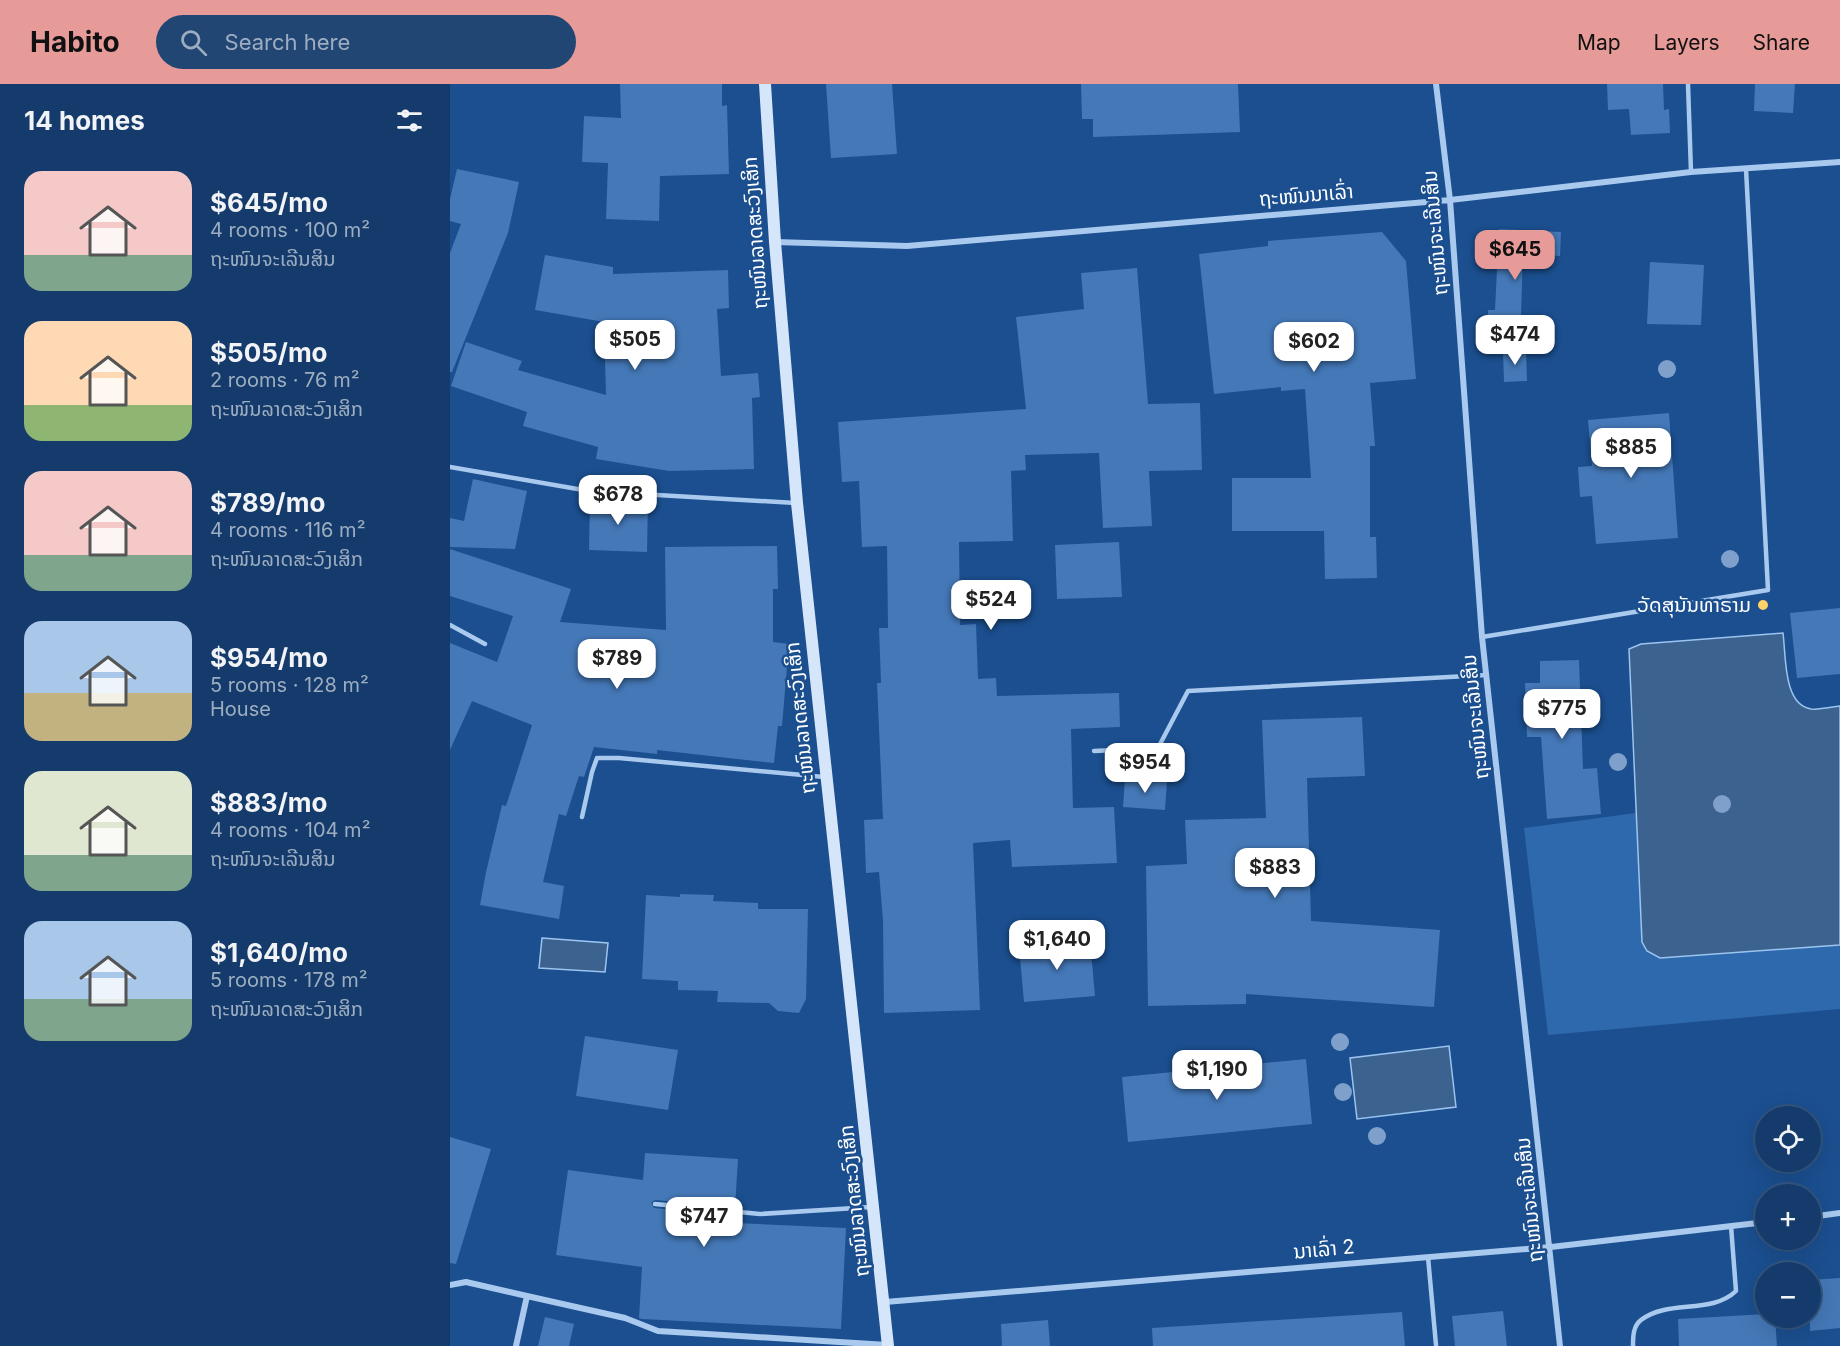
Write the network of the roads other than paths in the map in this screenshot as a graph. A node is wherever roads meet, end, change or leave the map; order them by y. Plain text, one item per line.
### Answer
1 (765, 84) edge
2 (1437, 84) edge
3 (1689, 84) edge
4 (1840, 162) edge
5 (1746, 169) junction
6 (1691, 172) junction
7 (1450, 200) junction
8 (775, 242) junction
9 (450, 467) edge
10 (796, 503) junction
11 (450, 625) edge
12 (1482, 637) junction
13 (484, 644) dead end
14 (1487, 675) junction
15 (1095, 752) dead end
16 (826, 777) junction
17 (582, 817) dead end
18 (655, 1204) dead end
19 (874, 1207) junction
20 (1840, 1213) edge
21 (1821, 1216) edge
22 (1755, 1223) edge
23 (1731, 1226) junction
24 (1551, 1247) junction
25 (1428, 1257) junction
26 (450, 1285) edge
27 (527, 1296) junction
28 (885, 1302) junction
29 (1436, 1345) edge
30 (516, 1346) edge
31 (888, 1346) edge
32 (1560, 1346) edge
33 (1633, 1346) edge

1 - 8 street, ຖະໜົນລາດສະວົງເສິກ
2 - 7 street, ຖະໜົນຈະເລີນສິນ
3 - 6 lane
4 - 5 street, ຖະໜົນນາເລົ່າ
5 - 6 street, ຖະໜົນນາເລົ່າ
5 - 12 lane
6 - 7 street, ຖະໜົນນາເລົ່າ
7 - 8 street, ຖະໜົນນາເລົ່າ
7 - 12 street, ຖະໜົນຈະເລີນສິນ
8 - 10 street, ຖະໜົນລາດສະວົງເສິກ
9 - 10 lane
10 - 16 street, ຖະໜົນລາດສະວົງເສິກ
11 - 13 lane
12 - 14 street, ຖະໜົນຈະເລີນສິນ
14 - 15 lane
14 - 24 street, ຖະໜົນຈະເລີນສິນ
16 - 17 lane
16 - 19 street, ຖະໜົນລາດສະວົງເສິກ
18 - 19 lane
19 - 28 street, ຖະໜົນລາດສະວົງເສິກ
20 - 21 street
22 - 23 street, ນາເລົ່າ 2
23 - 24 street, ນາເລົ່າ 2
23 - 33 lane
24 - 25 street, ນາເລົ່າ 2
24 - 32 street, ຖະໜົນຈະເລີນສິນ
25 - 28 street, ນາເລົ່າ 2
25 - 29 lane
26 - 27 street
27 - 30 street
27 - 31 street
28 - 31 street, ຖະໜົນລາດສະວົງເສິກ

